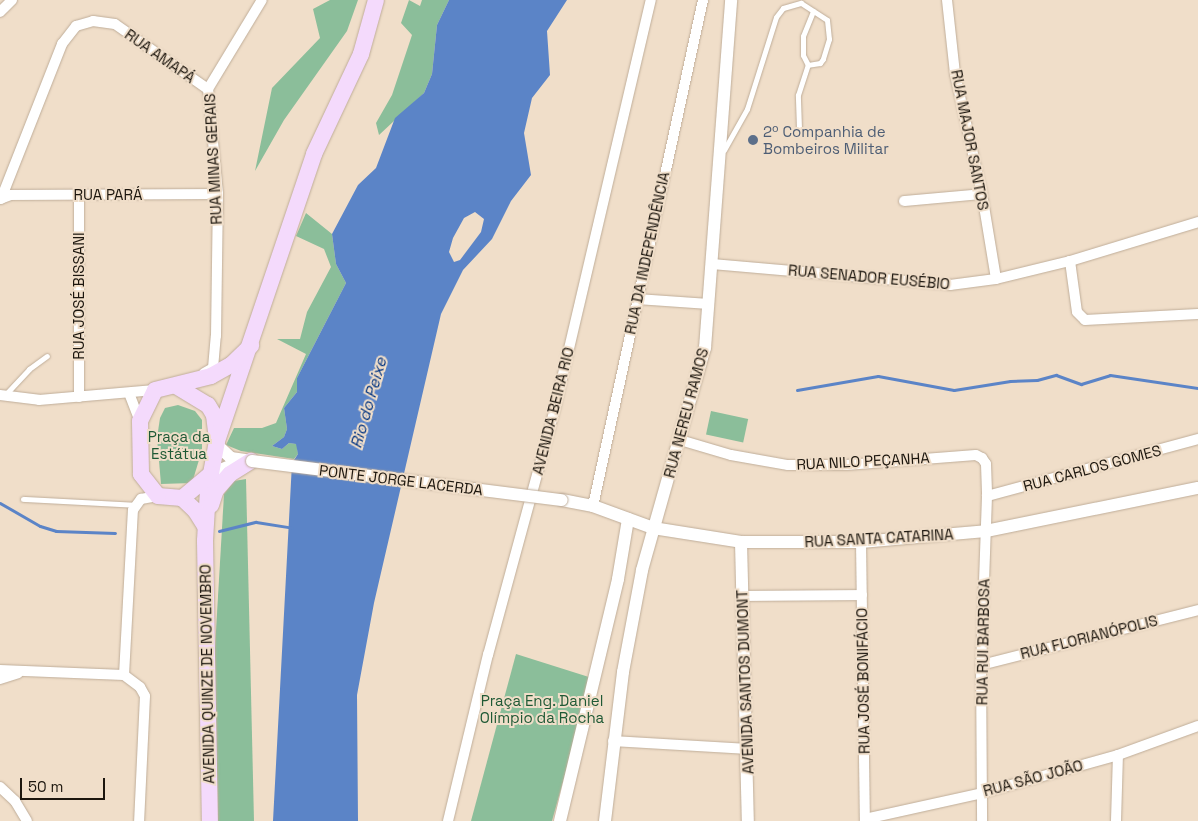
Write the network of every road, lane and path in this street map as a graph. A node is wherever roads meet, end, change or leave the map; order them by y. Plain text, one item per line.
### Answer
1 (12, 0) edge
2 (262, 0) edge
3 (376, 0) edge
4 (652, 0) edge
5 (703, 0) edge
6 (732, 0) edge
7 (947, 0) edge
8 (813, 11) junction
9 (0, 12) edge
10 (808, 65) junction
11 (208, 89) junction
12 (799, 128) dead end
13 (718, 162) junction
14 (218, 194) junction
15 (982, 194) junction
16 (79, 196) junction
17 (0, 199) edge
18 (904, 201) dead end
19 (1198, 222) edge
20 (1070, 261) junction
21 (712, 264) junction
22 (996, 279) junction
23 (637, 299) junction
24 (709, 304) junction
25 (1198, 314) edge
26 (252, 344) junction
27 (47, 356) dead end
28 (193, 382) junction
29 (176, 386) junction
30 (155, 390) junction
31 (129, 393) junction
32 (2, 396) edge
33 (79, 397) junction
34 (140, 421) junction
35 (1198, 439) edge
36 (680, 440) junction
37 (217, 443) junction
38 (248, 461) junction
39 (986, 464) joint
40 (211, 474) junction
41 (1198, 488) edge
42 (158, 496) junction
43 (987, 496) junction
44 (182, 498) junction
45 (23, 499) dead end
46 (562, 500) joint
47 (136, 505) junction
48 (593, 506) junction
49 (628, 519) junction
50 (205, 526) junction
51 (653, 528) junction
52 (986, 531) junction
53 (741, 542) junction
54 (862, 542) junction
55 (743, 596) junction
56 (862, 596) junction
57 (1198, 610) edge
58 (981, 665) junction
59 (0, 670) edge
60 (25, 671) junction
61 (124, 675) junction
62 (0, 680) edge
63 (1198, 726) edge
64 (613, 741) junction
65 (748, 749) junction
66 (1118, 755) junction
67 (0, 787) edge
68 (982, 792) junction
69 (865, 820) edge
70 (27, 821) edge
71 (139, 821) edge
72 (210, 821) edge
73 (448, 821) edge
74 (560, 821) edge
75 (605, 821) edge
76 (748, 821) edge
77 (982, 821) edge
78 (1116, 821) edge

1 - 9 street
2 - 11 street, RUA MINAS GERAIS
3 - 26 main road
4 - 73 street, AVENIDA BEIRA RIO
5 - 23 street, RUA DA INDEPENDÊNCIA
6 - 13 street, RUA NEREU RAMOS
7 - 15 street, RUA MAJOR SANTOS
8 - 10 lane
8 - 10 lane
8 - 13 lane
10 - 12 lane
11 - 14 street, RUA MINAS GERAIS
11 - 17 street, RUA AMAPÁ
13 - 21 street, RUA NEREU RAMOS
14 - 16 street, RUA PARÁ
14 - 28 street, RUA MINAS GERAIS
15 - 18 street
15 - 22 street, RUA MAJOR SANTOS
16 - 17 street, RUA PARÁ
16 - 33 street, RUA JOSÉ BISSANI
19 - 20 street, RUA SENADOR EUSÉBIO
20 - 22 street, RUA SENADOR EUSÉBIO
20 - 25 street
21 - 22 street, RUA SENADOR EUSÉBIO
21 - 24 street, RUA NEREU RAMOS
23 - 24 street
23 - 48 street, RUA DA INDEPENDÊNCIA
24 - 36 street, RUA NEREU RAMOS
26 - 28 main road
26 - 37 main road
27 - 32 lane
28 - 29 main road
29 - 30 main road
29 - 37 main road
30 - 31 street
30 - 34 main road
31 - 33 street
31 - 34 street
32 - 33 street
34 - 42 main road
35 - 43 street, RUA CARLOS GOMES
36 - 39 street, RUA NILO PEÇANHA
36 - 51 street, RUA NEREU RAMOS
37 - 38 street, PONTE JORGE LACERDA
37 - 40 main road
38 - 40 street
38 - 46 street, PONTE JORGE LACERDA, bridge
38 - 50 main road
39 - 43 street, RUA RUI BARBOSA
40 - 44 main road
40 - 50 main road, AVENIDA QUINZE DE NOVEMBRO
41 - 52 street, RUA SANTA CATARINA
42 - 44 main road
42 - 47 street
43 - 52 street, RUA RUI BARBOSA
44 - 50 main road
45 - 47 lane
46 - 48 street, RUA SANTA CATARINA
47 - 61 street
48 - 49 street, RUA SANTA CATARINA
49 - 51 street, RUA SANTA CATARINA
49 - 74 street
50 - 72 main road, AVENIDA QUINZE DE NOVEMBRO
51 - 53 street, RUA SANTA CATARINA
51 - 64 street, RUA NEREU RAMOS
52 - 54 street, RUA SANTA CATARINA
52 - 58 street, RUA RUI BARBOSA
53 - 54 street, RUA SANTA CATARINA
53 - 55 street, AVENIDA SANTOS DUMONT
54 - 56 street, RUA JOSÉ BONIFÁCIO
55 - 56 street
55 - 65 street, AVENIDA SANTOS DUMONT
56 - 69 street, RUA JOSÉ BONIFÁCIO
57 - 58 street, RUA FLORIANÓPOLIS
58 - 68 street, RUA RUI BARBOSA
59 - 60 street
60 - 61 street
60 - 62 street
61 - 71 street
63 - 66 street, RUA SÃO JOÃO
64 - 65 street
64 - 75 street, RUA NEREU RAMOS
65 - 76 street, AVENIDA SANTOS DUMONT
66 - 68 street, RUA SÃO JOÃO
66 - 78 street
67 - 70 street
68 - 69 street, RUA SÃO JOÃO
68 - 77 street, RUA RUI BARBOSA

